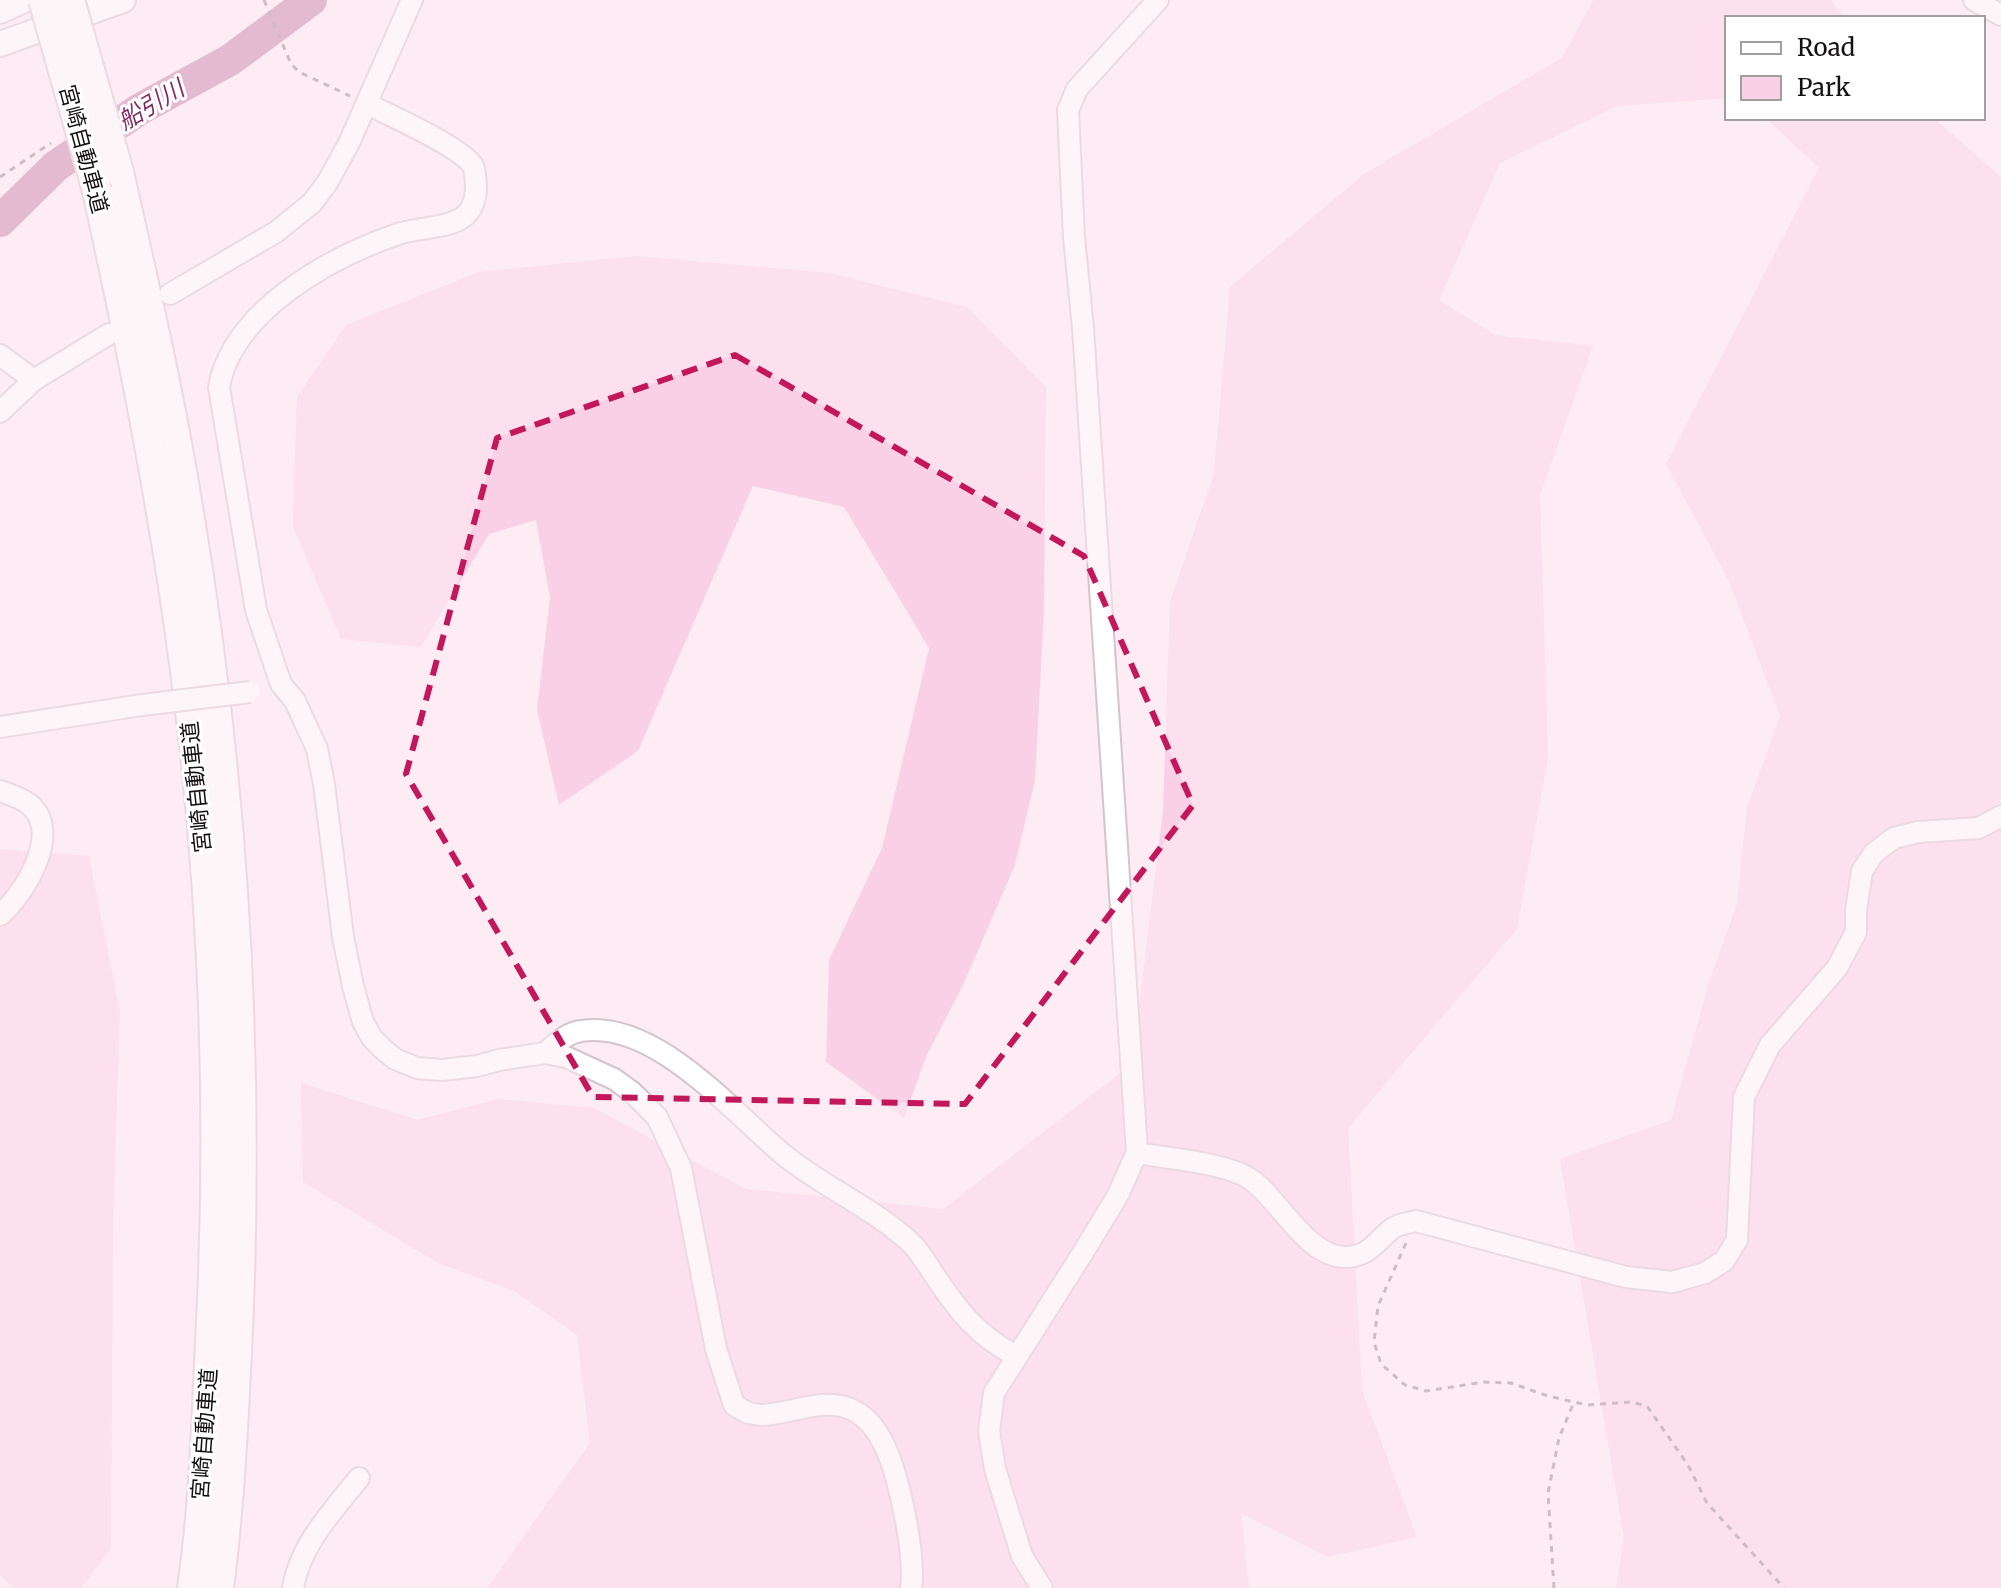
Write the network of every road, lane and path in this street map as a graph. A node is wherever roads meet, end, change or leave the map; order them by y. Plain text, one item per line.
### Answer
1 (24, 0) edge
2 (43, 0) edge
3 (70, 0) edge
4 (123, 0) edge
5 (264, 0) edge
6 (412, 0) edge
7 (1158, 0) edge
8 (1974, 0) edge
9 (0, 11) edge
10 (2001, 15) edge
11 (0, 44) edge
12 (368, 104) junction
13 (51, 143) dead end
14 (0, 177) edge
15 (170, 294) dead end
16 (109, 334) dead end
17 (0, 355) edge
18 (34, 380) junction
19 (0, 412) edge
20 (281, 684) junction
21 (0, 727) edge
22 (0, 791) edge
23 (2001, 816) edge
24 (0, 915) edge
25 (545, 1053) junction
26 (1137, 1153) junction
27 (1416, 1221) junction
28 (1016, 1356) junction
29 (1574, 1402) junction
30 (359, 1478) dead end
31 (192, 1588) edge
32 (219, 1588) edge
33 (293, 1588) edge
34 (911, 1588) edge
35 (1042, 1588) edge
36 (1554, 1588) edge
37 (1784, 1588) edge

1 - 9 main road
2 - 31 highway, 宮崎自動車道, bridge
3 - 32 highway, 宮崎自動車道, bridge
4 - 11 main road
5 - 12 path
6 - 12 street
7 - 26 street
8 - 10 street
12 - 15 street
12 - 20 street
13 - 14 path
16 - 18 street
17 - 18 street
18 - 19 street
20 - 21 street, bridge
20 - 25 street
22 - 24 street
23 - 27 street
25 - 28 street
25 - 34 street
26 - 27 street
26 - 28 street
27 - 29 path
28 - 35 street
29 - 36 path
29 - 37 path
30 - 33 street

